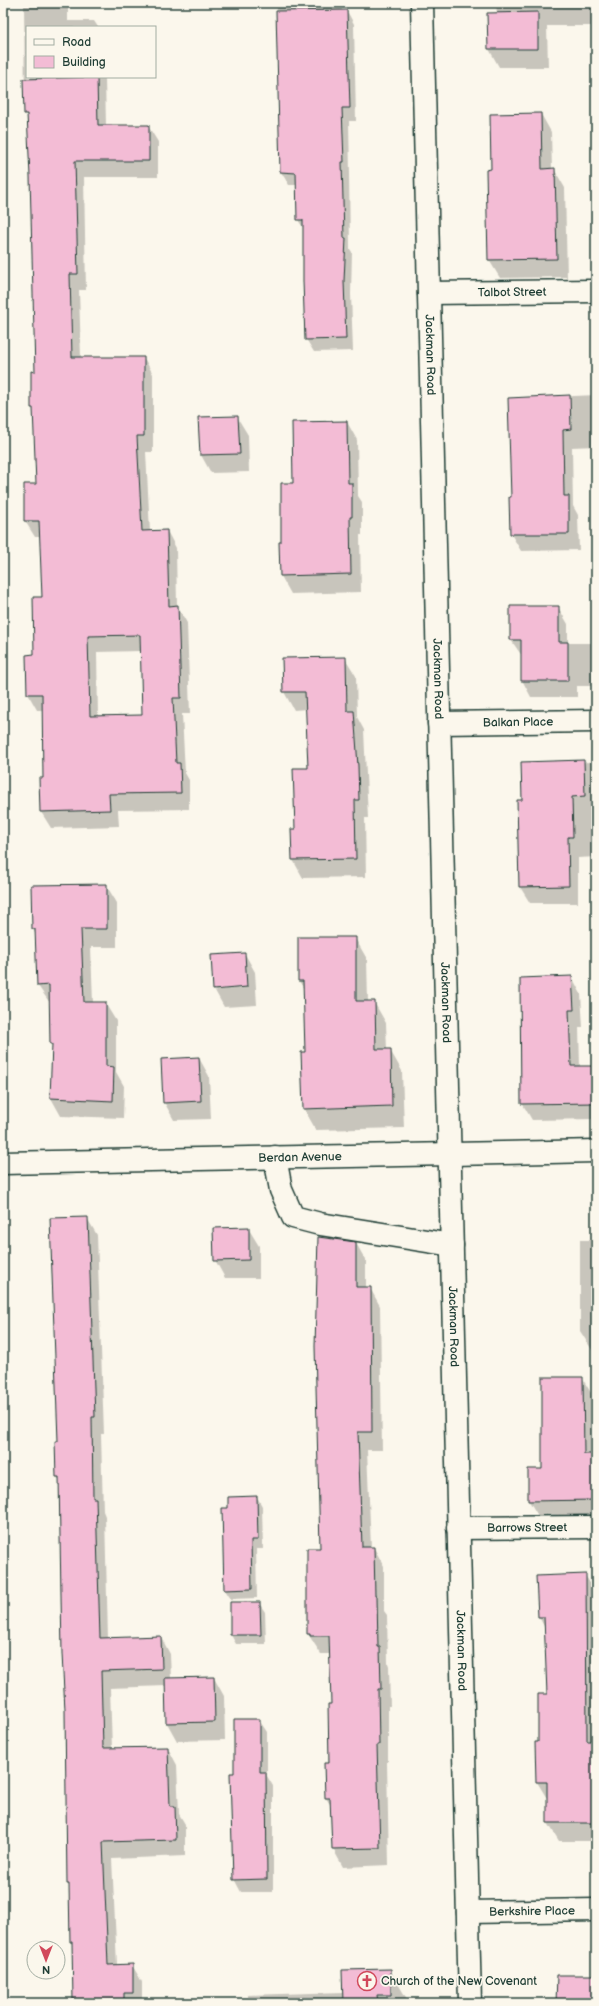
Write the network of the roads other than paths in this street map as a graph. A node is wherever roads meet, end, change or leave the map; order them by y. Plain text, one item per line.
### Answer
1 (422, 3) edge
2 (596, 291) edge
3 (429, 293) junction
4 (596, 721) edge
5 (439, 723) junction
6 (596, 1151) edge
7 (450, 1153) junction
8 (275, 1157) junction
9 (3, 1163) edge
10 (452, 1245) junction
11 (596, 1527) edge
12 (458, 1528) junction
13 (596, 1910) edge
14 (468, 1912) junction
15 (470, 2003) edge

1 - 3 street, Jackman Road
2 - 3 street, Talbot Street
3 - 5 street, Jackman Road
4 - 5 street, Balkan Place
5 - 7 street, Jackman Road
6 - 7 street, Berdan Avenue
7 - 8 street, Berdan Avenue
7 - 10 street, Jackman Road
8 - 9 street, Berdan Avenue
8 - 10 street
10 - 12 street, Jackman Road
11 - 12 street, Barrows Street
12 - 14 street, Jackman Road
13 - 14 street, Berkshire Place
14 - 15 street, Jackman Road

